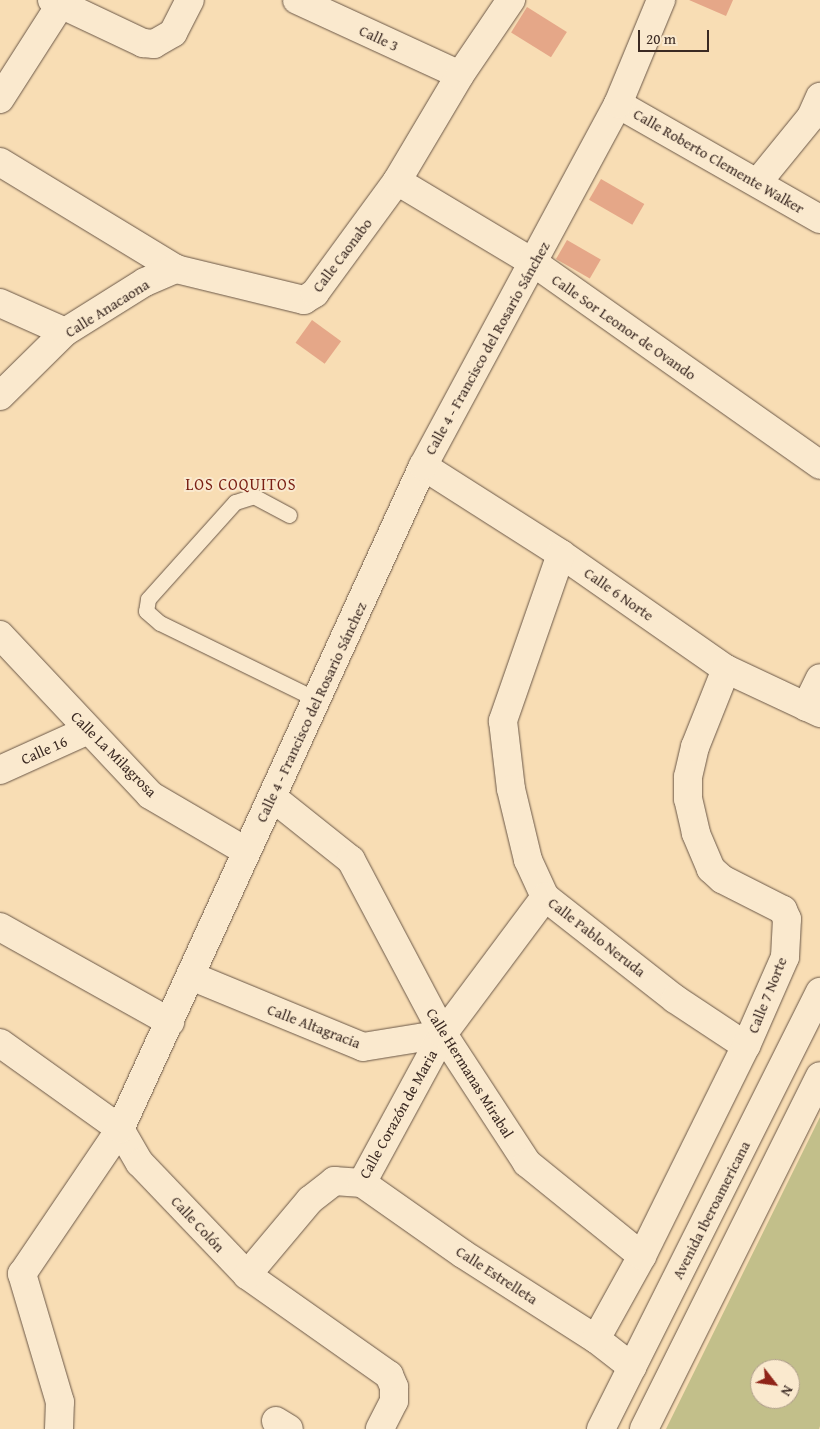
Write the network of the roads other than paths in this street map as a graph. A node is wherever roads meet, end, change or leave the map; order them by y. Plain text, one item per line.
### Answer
1 (190, 0) edge
2 (297, 0) edge
3 (511, 0) edge
4 (661, 0) edge
5 (57, 1) edge
6 (460, 75) junction
7 (0, 99) edge
8 (618, 104) junction
9 (817, 112) edge
10 (0, 162) edge
11 (397, 181) junction
12 (758, 182) junction
13 (820, 219) edge
14 (534, 263) junction
15 (176, 269) junction
16 (0, 303) edge
17 (65, 332) junction
18 (0, 396) edge
19 (820, 464) edge
20 (423, 466) junction
21 (289, 515) dead end
22 (561, 554) junction
23 (0, 635) edge
24 (726, 669) junction
25 (820, 678) edge
26 (318, 700) junction
27 (813, 710) edge
28 (88, 730) junction
29 (0, 770) edge
30 (272, 797) junction
31 (246, 850) junction
32 (545, 897) junction
33 (0, 927) edge
34 (191, 976) junction
35 (820, 992) edge
36 (170, 1022) junction
37 (443, 1034) junction
38 (0, 1043) edge
39 (746, 1046) junction
40 (820, 1076) edge
41 (120, 1129) junction
42 (362, 1183) junction
43 (642, 1256) junction
44 (11, 1275) edge
45 (247, 1275) junction
46 (596, 1339) junction
47 (632, 1367) junction
48 (59, 1429) edge
49 (380, 1429) edge
50 (601, 1429) edge
51 (644, 1429) edge

1 - 5 street
2 - 6 street, Calle 3
3 - 6 street, Calle Caonabo
4 - 8 street, Calle 4 - Francisco del Rosario Sánchez
5 - 7 street
6 - 11 street, Calle Caonabo
8 - 12 street, Calle Roberto Clemente Walker
8 - 14 street, Calle 4 - Francisco del Rosario Sánchez
9 - 12 street
10 - 15 street, Calle Caonabo
11 - 14 street, Calle Sor Leonor de Ovando
11 - 15 street, Calle Caonabo
12 - 13 street, Calle Roberto Clemente Walker
14 - 19 street, Calle Sor Leonor de Ovando
14 - 20 street, Calle 4 - Francisco del Rosario Sánchez
15 - 17 street, Calle Anacaona
16 - 17 street
17 - 18 street, Calle Anacaona
20 - 22 street, Calle 6 Norte
20 - 26 street, Calle 4 - Francisco del Rosario Sánchez
21 - 26 lane
22 - 24 street, Calle 6 Norte
22 - 32 street, Calle Pablo Neruda
23 - 28 street, Calle La Milagrosa
24 - 27 street, Calle 6 Norte
24 - 39 street, Calle 7 Norte
25 - 27 street
26 - 30 street, Calle 4 - Francisco del Rosario Sánchez
28 - 29 street, Calle 16
28 - 31 street, Calle La Milagrosa
30 - 31 street, Calle 4 - Francisco del Rosario Sánchez
30 - 37 street, Calle Hermanas Mirabal
31 - 34 street, Calle 4 - Francisco del Rosario Sánchez
32 - 37 street, Calle Corazón de Maria
32 - 39 street, Calle Pablo Neruda
33 - 36 street
34 - 36 street, Calle 4 - Francisco del Rosario Sánchez
34 - 37 street, Calle Altagracia
35 - 47 street, Avenida Iberoamericana
36 - 41 street, Calle 4 - Francisco del Rosario Sánchez
37 - 42 street, Calle Corazón de Maria
37 - 43 street, Calle Hermanas Mirabal
38 - 41 street, Calle Colón
39 - 43 street, Calle 7 Norte
40 - 51 street
41 - 44 street, Calle 4 - Francisco del Rosario Sánchez
41 - 45 street, Calle Colón
42 - 45 street, Calle Corazón de Maria
42 - 46 street, Calle Estrelleta
43 - 46 street, Calle 7 Norte
44 - 48 street, Calle 4 - Francisco del Rosario Sánchez
45 - 49 street, Calle Colón
46 - 47 street, Calle Estrelleta
47 - 50 street, Avenida Iberoamericana

